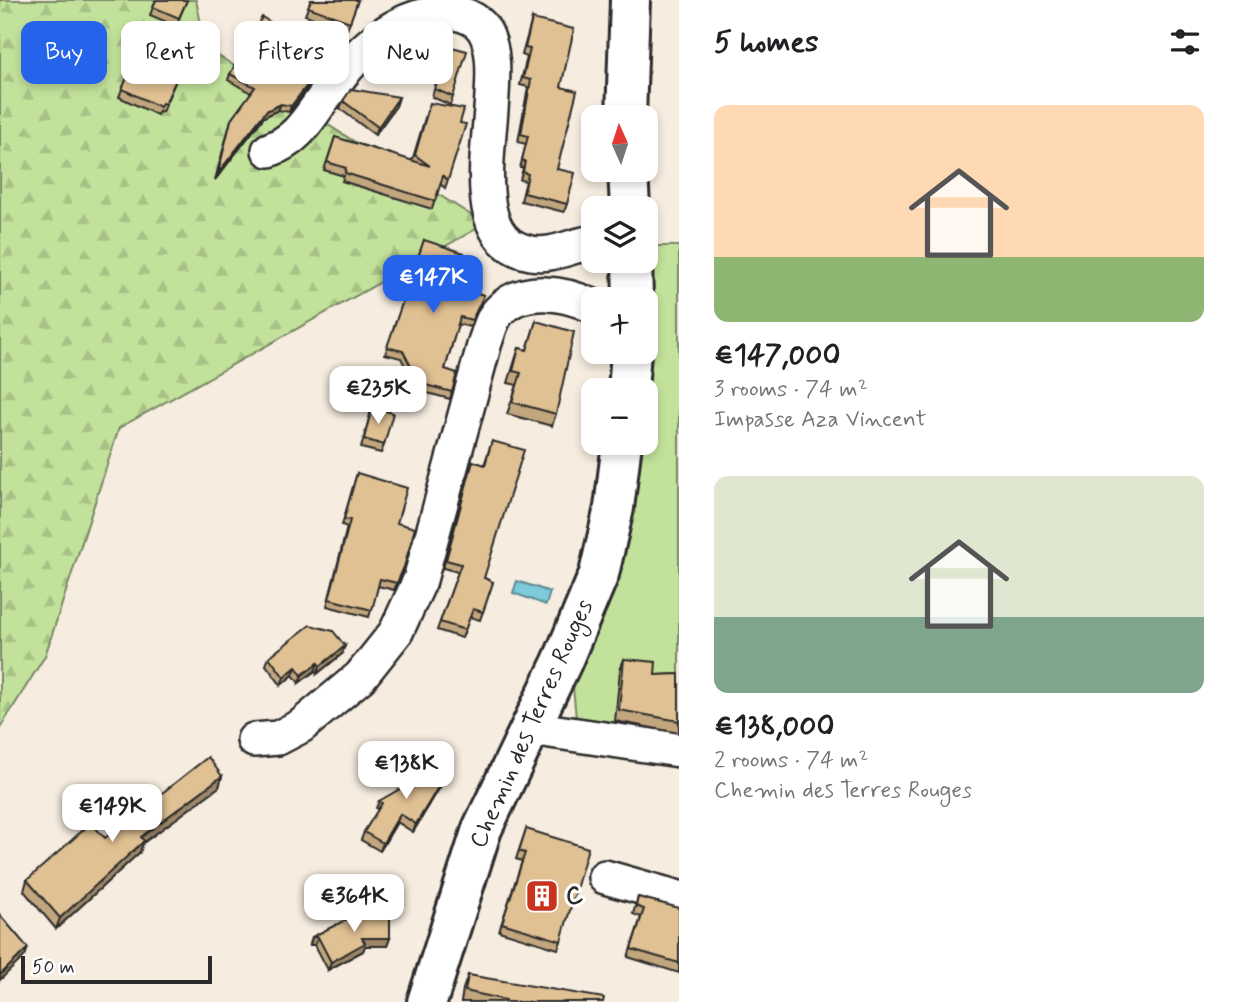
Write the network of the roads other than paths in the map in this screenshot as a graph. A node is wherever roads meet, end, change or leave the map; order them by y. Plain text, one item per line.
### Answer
1 (630, 0) edge
2 (626, 105) edge
3 (269, 150) dead end
4 (581, 245) edge
5 (581, 302) edge
6 (620, 455) edge
7 (530, 728) junction
8 (254, 740) dead end
9 (679, 750) edge
10 (605, 877) dead end
11 (679, 898) edge
12 (427, 1002) edge

1 - 2 main road
3 - 4 street
5 - 8 street
6 - 7 main road, Chemin des Terres Rouges
7 - 9 street
7 - 12 main road, Chemin des Terres Rouges
10 - 11 street

